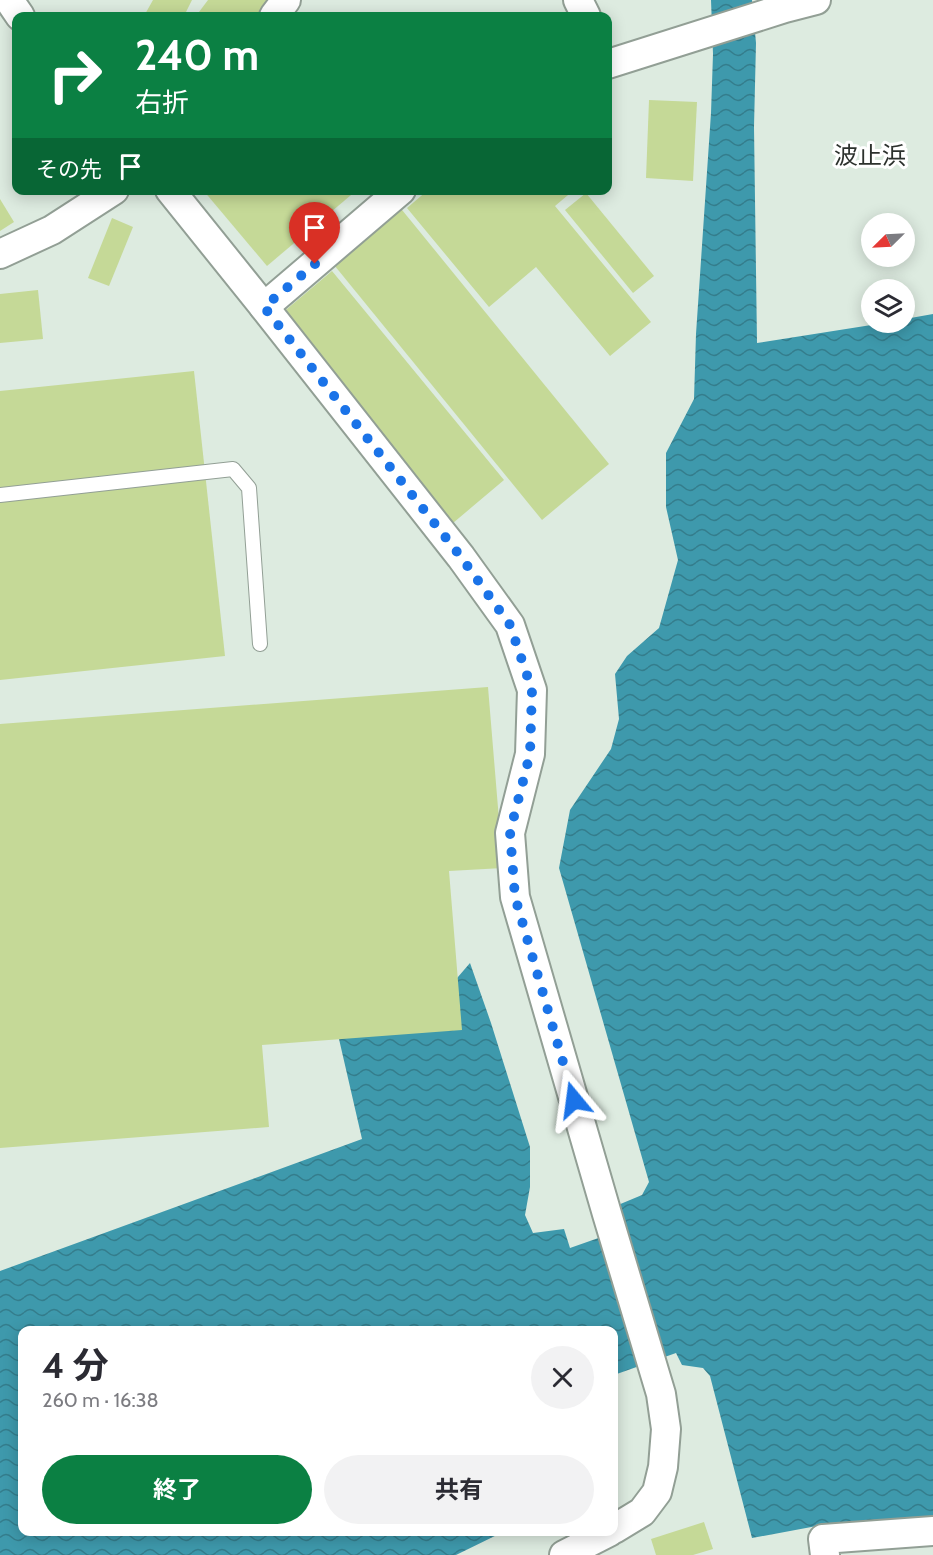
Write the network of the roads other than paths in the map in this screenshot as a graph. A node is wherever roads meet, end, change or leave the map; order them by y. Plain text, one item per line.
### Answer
1 (816, 0) edge
2 (612, 63) edge
3 (106, 195) edge
4 (174, 195) edge
5 (395, 195) edge
6 (0, 254) edge
7 (264, 307) junction
8 (0, 495) edge
9 (260, 644) dead end
10 (618, 1527) edge
11 (933, 1531) edge
12 (601, 1536) edge
13 (564, 1555) edge
14 (825, 1555) edge

1 - 2 street
3 - 6 street
4 - 7 street
5 - 7 street
7 - 10 street
8 - 9 lane
11 - 14 street
12 - 13 street

